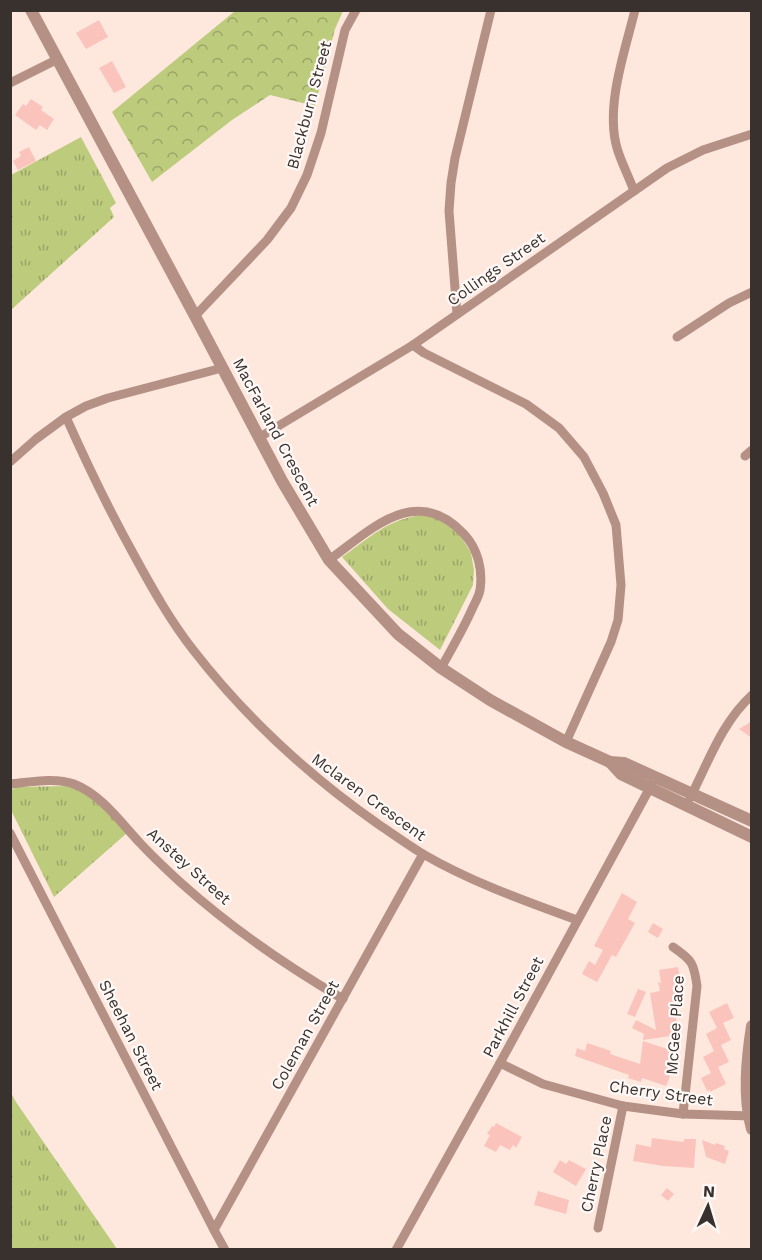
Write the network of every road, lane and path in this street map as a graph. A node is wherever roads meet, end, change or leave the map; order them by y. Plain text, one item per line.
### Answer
1 (31, 10) edge
2 (356, 10) edge
3 (491, 10) edge
4 (634, 10) edge
5 (56, 60) junction
6 (10, 83) edge
7 (752, 134) edge
8 (634, 191) junction
9 (752, 292) edge
10 (457, 314) junction
11 (195, 316) junction
12 (677, 337) dead end
13 (413, 345) junction
14 (222, 368) junction
15 (66, 417) junction
16 (260, 437) junction
17 (10, 462) edge
18 (329, 560) junction
19 (441, 668) junction
20 (752, 695) edge
21 (566, 742) junction
22 (653, 783) junction
23 (10, 784) edge
24 (689, 800) junction
25 (752, 821) edge
26 (10, 833) edge
27 (752, 837) edge
28 (423, 854) junction
29 (577, 920) junction
30 (673, 947) dead end
31 (343, 999) junction
32 (751, 1029) edge
33 (500, 1063) junction
34 (623, 1106) junction
35 (683, 1114) junction
36 (750, 1116) edge
37 (752, 1129) edge
38 (598, 1228) dead end
39 (214, 1230) junction
40 (225, 1250) edge
41 (396, 1250) edge

1 - 5 street, MacFarland Crescent
2 - 11 street, Blackburn Street
3 - 10 street
4 - 8 street
5 - 6 street
5 - 11 street, MacFarland Crescent
7 - 8 street, Collings Street
8 - 10 street, Collings Street
9 - 12 street
10 - 13 street, Collings Street
11 - 14 street, MacFarland Crescent
13 - 16 street, Collings Street
13 - 21 street
14 - 15 street
14 - 16 street, MacFarland Crescent
15 - 17 street
15 - 28 street, Mclaren Crescent
16 - 18 street, MacFarland Crescent
18 - 19 street, MacFarland Crescent
18 - 19 street
19 - 21 street, MacFarland Crescent
20 - 24 street
21 - 22 street, MacFarland Crescent
22 - 24 street, MacFarland Crescent
22 - 29 street, Parkhill Street
23 - 31 street, Anstey Street
24 - 25 street, MacFarland Crescent
24 - 27 street, MacFarland Crescent
26 - 39 street, Sheehan Street
28 - 29 street, Mclaren Crescent
28 - 31 street, Coleman Street
29 - 33 street, Parkhill Street
30 - 35 street, McGee Place
31 - 39 street, Coleman Street
32 - 36 street
33 - 34 street, Cherry Street
33 - 41 street, Parkhill Street
34 - 35 street, Cherry Street
34 - 38 street, Cherry Place
35 - 36 street, Cherry Street
36 - 37 street
39 - 40 street, Sheehan Street

